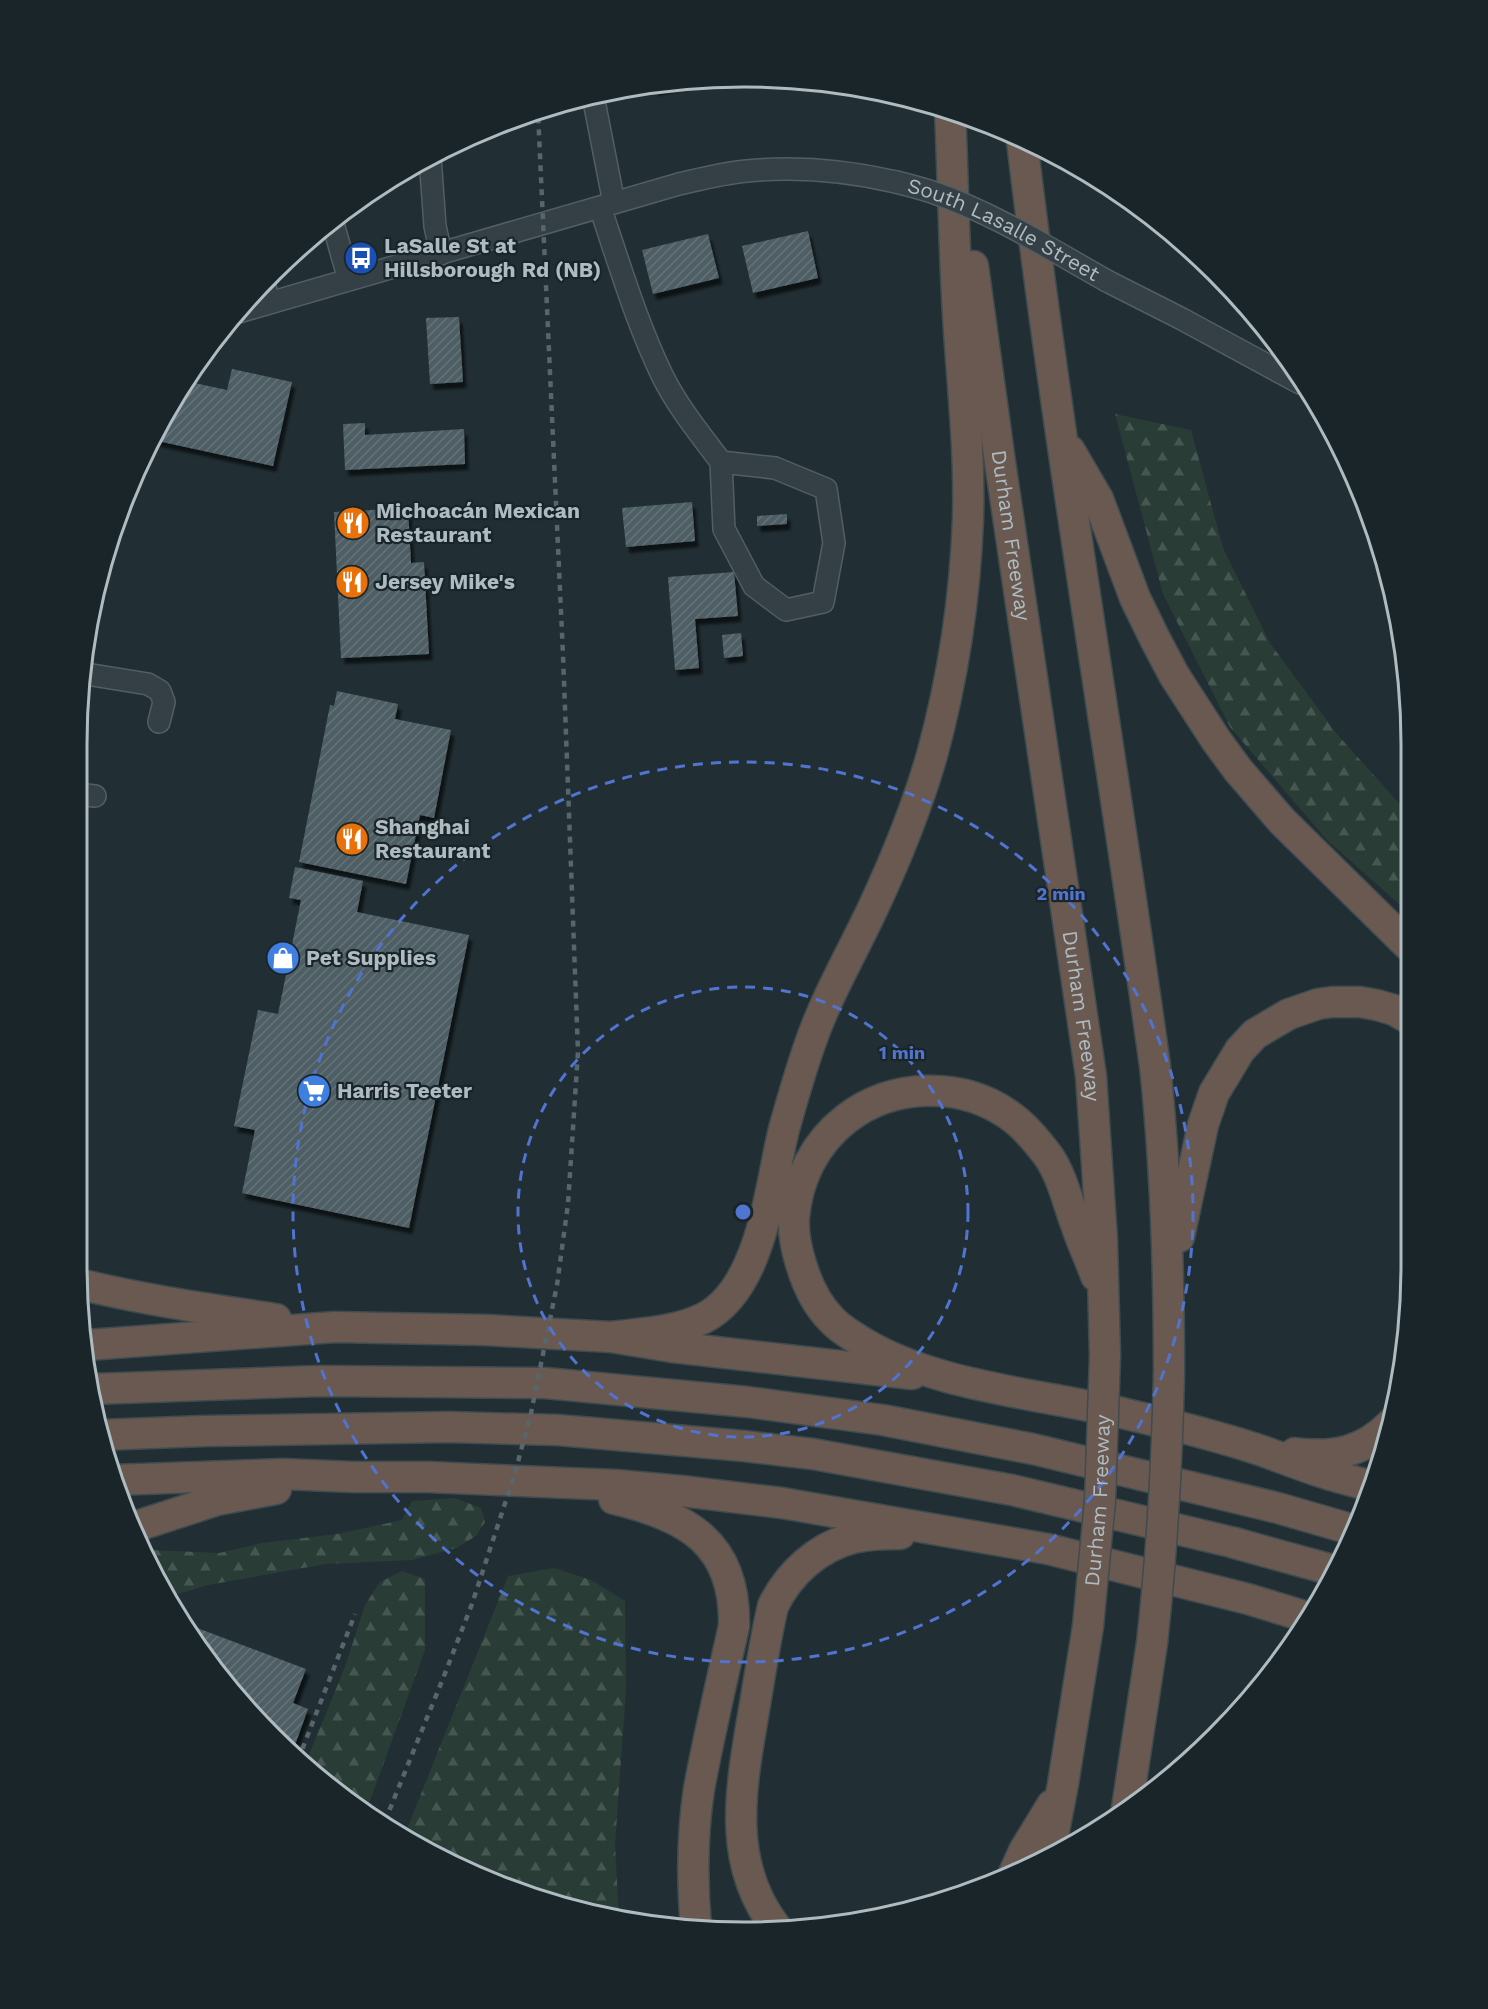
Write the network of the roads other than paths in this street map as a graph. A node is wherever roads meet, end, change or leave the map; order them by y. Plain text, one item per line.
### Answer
1 (594, 105) edge
2 (950, 121) edge
3 (956, 122) edge
4 (1023, 150) edge
5 (431, 167) edge
6 (607, 205) junction
7 (335, 230) edge
8 (441, 254) junction
9 (349, 280) junction
10 (266, 293) edge
11 (1288, 377) edge
12 (1061, 435) junction
13 (721, 462) junction
14 (91, 675) edge
15 (159, 722) dead end
16 (1401, 938) edge
17 (1401, 1014) edge
18 (1169, 1285) junction
19 (87, 1286) edge
20 (1104, 1298) junction
21 (335, 1327) junction
22 (610, 1337) junction
23 (92, 1345) edge
24 (945, 1377) junction
25 (99, 1389) edge
26 (1379, 1434) edge
27 (109, 1435) edge
28 (1246, 1445) junction
29 (352, 1477) junction
30 (123, 1480) edge
31 (537, 1483) junction
32 (1363, 1484) edge
33 (141, 1525) edge
34 (1346, 1528) edge
35 (955, 1531) junction
36 (1326, 1568) edge
37 (1300, 1615) edge
38 (1064, 1784) junction
39 (1129, 1797) edge
40 (1051, 1845) edge
41 (1019, 1861) edge
42 (695, 1920) edge
43 (771, 1921) edge

1 - 6 street
2 - 22 highway
3 - 20 highway, Durham Freeway
4 - 12 highway
5 - 8 street
6 - 8 street, South Lasalle Street
6 - 11 street, South Lasalle Street, bridge
6 - 13 street
7 - 9 street
8 - 9 street, South Lasalle Street
9 - 10 street, South Lasalle Street
12 - 16 highway
12 - 18 highway
13 - 13 street
14 - 15 street
17 - 18 highway
18 - 39 highway, bridge
19 - 21 highway
20 - 24 highway
20 - 38 highway, Durham Freeway, bridge
21 - 22 highway
21 - 23 highway
22 - 24 highway
24 - 28 highway
25 - 34 highway
26 - 28 highway
27 - 36 highway
28 - 32 highway
29 - 30 highway
29 - 31 highway
29 - 33 highway
31 - 35 highway
31 - 42 highway
35 - 37 highway
35 - 43 highway
38 - 40 highway, Durham Freeway
38 - 41 highway

